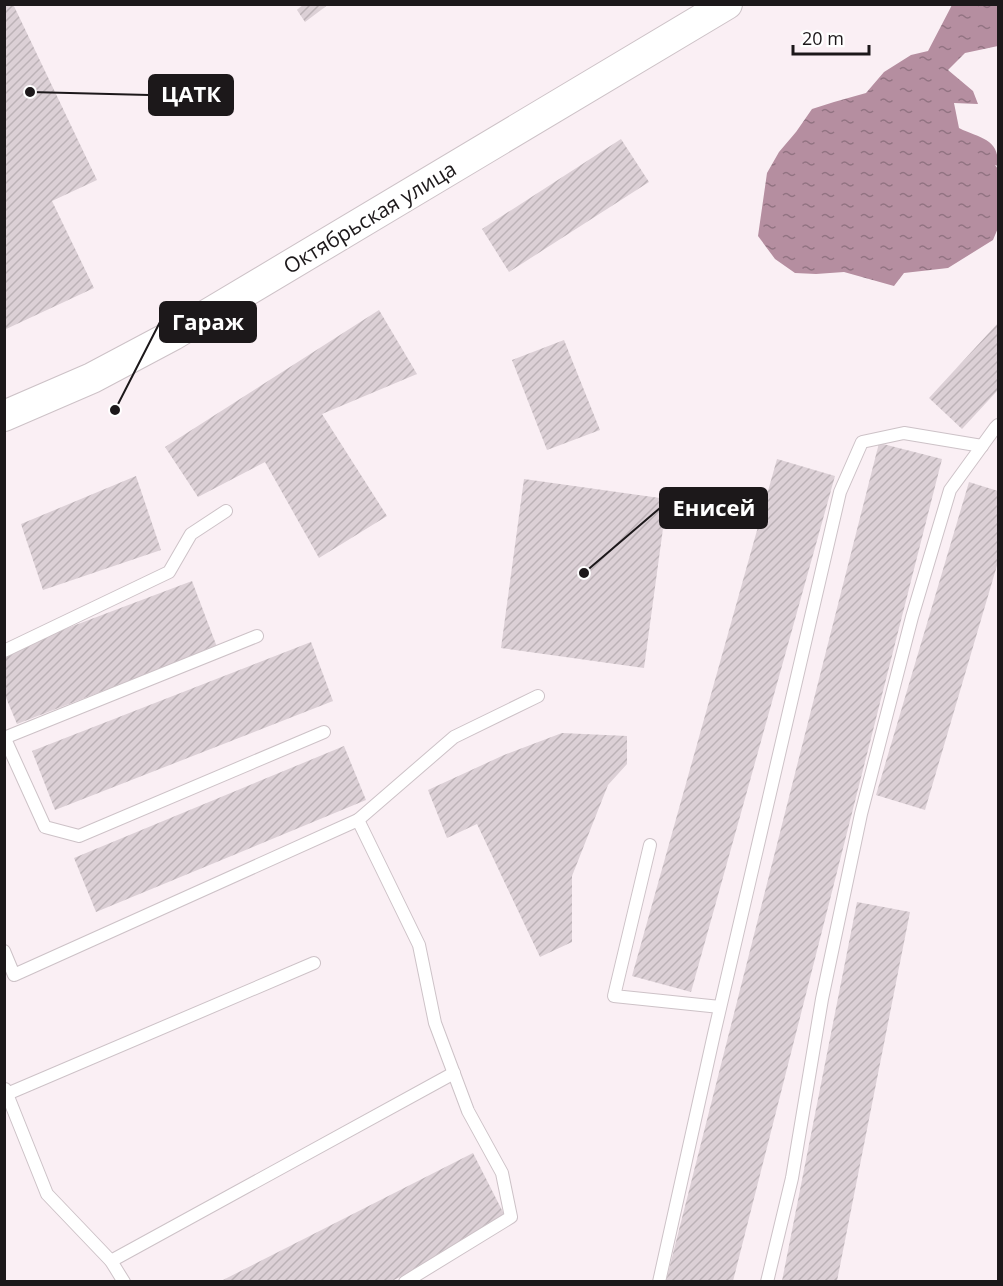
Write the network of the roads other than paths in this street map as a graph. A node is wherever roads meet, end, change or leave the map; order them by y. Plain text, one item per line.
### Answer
1 (727, 4) edge
2 (4, 416) edge
3 (999, 425) edge
4 (982, 446) junction
5 (226, 511) dead end
6 (257, 636) dead end
7 (4, 651) edge
8 (538, 696) dead end
9 (324, 732) dead end
10 (5, 738) edge
11 (358, 820) junction
12 (650, 845) dead end
13 (4, 951) edge
14 (314, 963) dead end
15 (720, 1007) junction
16 (454, 1073) junction
17 (6, 1091) edge
18 (111, 1261) junction
19 (124, 1281) edge
20 (405, 1281) edge
21 (658, 1281) edge
22 (767, 1281) edge

1 - 2 street, Октябрьская улица
3 - 4 lane
4 - 15 lane
4 - 22 lane
5 - 7 lane
6 - 10 lane
8 - 11 lane
9 - 10 lane
11 - 13 lane
11 - 16 lane
12 - 15 lane
14 - 17 lane
15 - 21 lane
16 - 18 lane
16 - 20 lane
17 - 18 lane
18 - 19 lane

